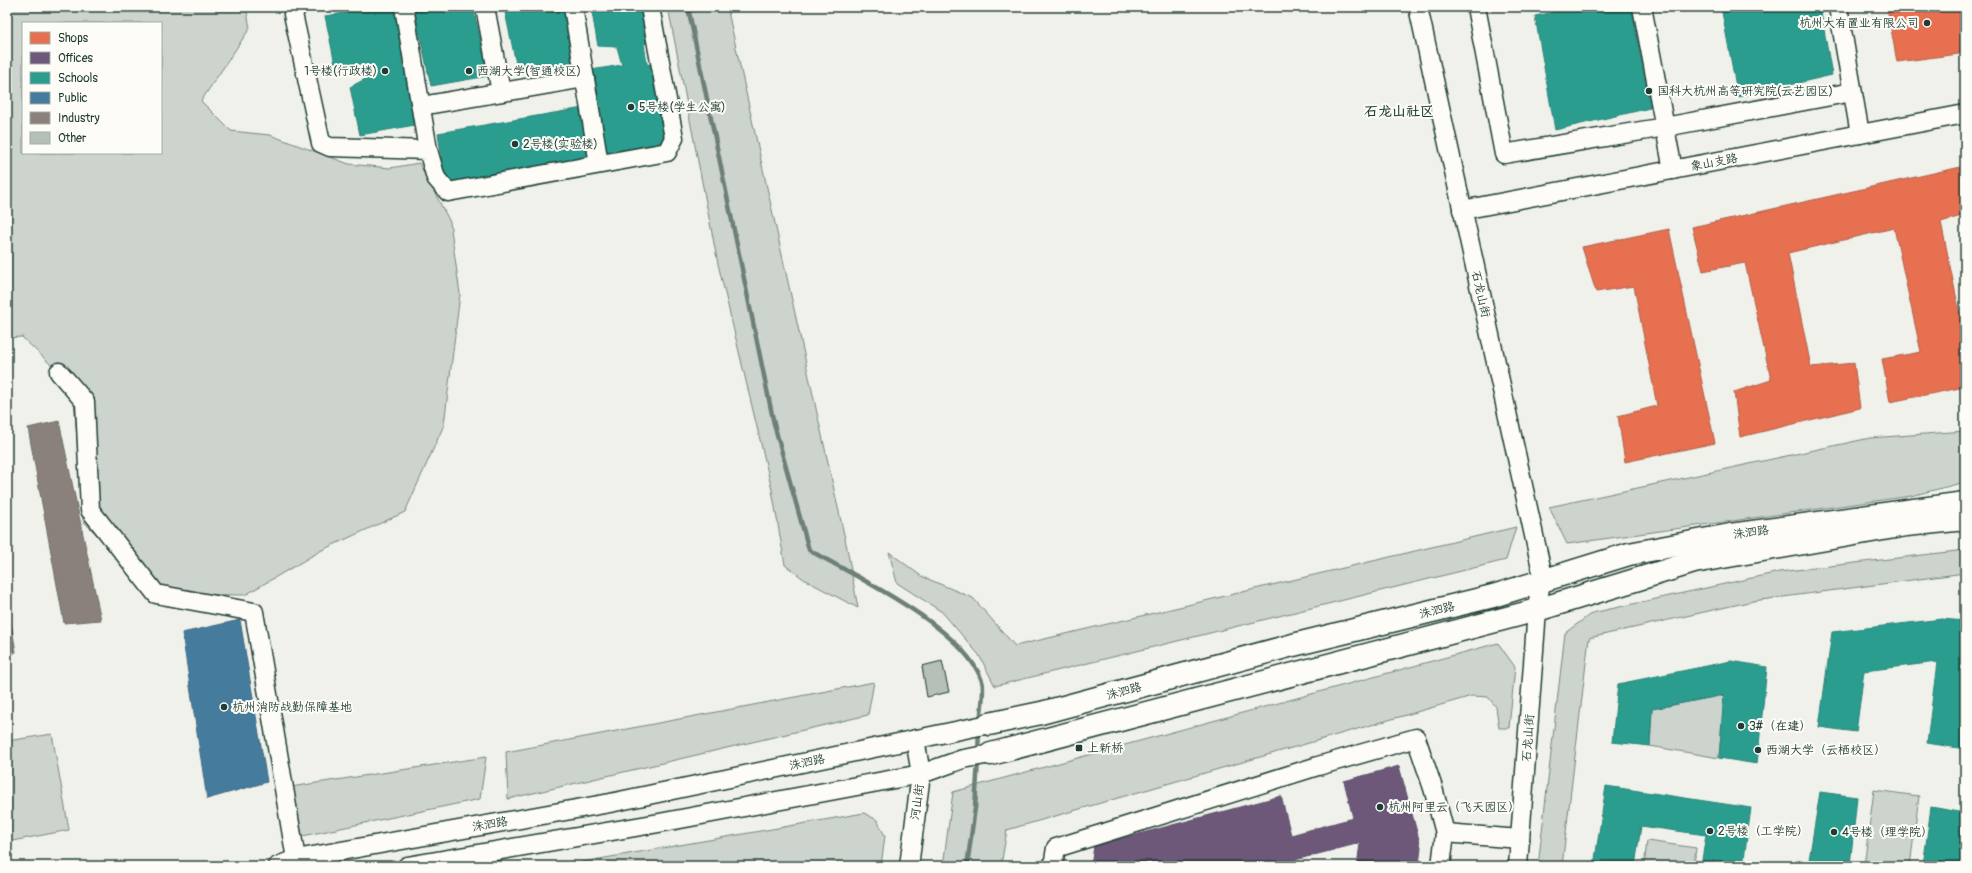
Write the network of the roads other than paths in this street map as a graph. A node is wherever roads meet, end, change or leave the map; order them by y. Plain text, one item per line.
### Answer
1 (297, 7) edge
2 (404, 7) edge
3 (485, 7) edge
4 (573, 7) edge
5 (650, 7) edge
6 (1418, 7) edge
7 (1476, 7) edge
8 (1642, 7) edge
9 (1838, 7) edge
10 (585, 78) junction
11 (501, 92) junction
12 (1852, 92) junction
13 (421, 106) junction
14 (1965, 114) edge
15 (1665, 127) junction
16 (1860, 134) junction
17 (428, 150) junction
18 (599, 164) junction
19 (1673, 170) junction
20 (1462, 210) junction
21 (59, 372) dead end
22 (1965, 503) edge
23 (1965, 520) edge
24 (1541, 581) junction
25 (1537, 610) junction
26 (972, 727) joint
27 (915, 739) junction
28 (991, 754) joint
29 (921, 774) junction
30 (1445, 833) junction
31 (1520, 840) junction
32 (296, 859) junction
33 (278, 866) edge
34 (406, 866) edge
35 (909, 866) edge
36 (1054, 866) edge
37 (1441, 866) edge
38 (1518, 866) edge

1 - 17 street
2 - 13 street
3 - 11 street
4 - 10 street
5 - 18 street
6 - 20 street, 石龙山街
7 - 15 street
8 - 15 street
9 - 12 street
10 - 11 street
10 - 18 street
11 - 13 street
12 - 15 street
12 - 16 street
13 - 17 street
14 - 16 street, 象山支路
15 - 19 street
16 - 19 street, 象山支路
17 - 18 street
19 - 20 street, 象山支路
20 - 24 street, 石龙山街
21 - 32 street
22 - 24 main road, 洙泗路
23 - 25 main road, 洙泗路
24 - 25 street, 石龙山街
24 - 26 main road, 洙泗路
25 - 28 main road, 洙泗路
25 - 31 street, 石龙山街
26 - 27 street, 洙泗路
27 - 29 street, 河山街
27 - 32 street, 洙泗路
28 - 29 street, 洙泗路
29 - 34 street, 洙泗路
29 - 35 street, 河山街
30 - 31 street
30 - 36 street
30 - 37 street
31 - 38 street, 石龙山街
32 - 33 street, 洙泗路

